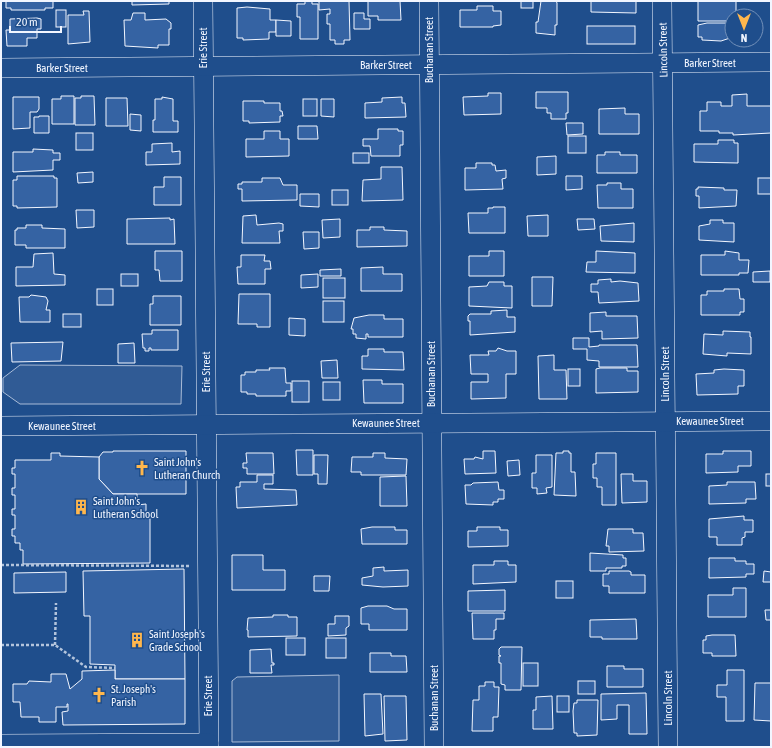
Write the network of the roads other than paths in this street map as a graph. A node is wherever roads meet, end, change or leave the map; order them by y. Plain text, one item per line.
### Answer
1 (203, 1) edge
2 (429, 1) edge
3 (662, 1) edge
4 (771, 62) edge
5 (663, 63) junction
6 (429, 65) junction
7 (203, 67) junction
8 (1, 68) edge
9 (771, 420) edge
10 (666, 421) junction
11 (432, 423) junction
12 (206, 425) junction
13 (1, 426) edge
14 (1, 744) edge
15 (209, 745) edge
16 (434, 747) edge
17 (668, 747) edge

1 - 7 street, Erie Street
2 - 6 street, Buchanan Street
3 - 5 street, Lincoln Street
4 - 5 street, Barker Street
5 - 6 street, Barker Street
5 - 10 street, Lincoln Street
6 - 7 street, Barker Street
6 - 11 street, Buchanan Street
7 - 8 street, Barker Street
7 - 12 street, Erie Street
9 - 10 street, Kewaunee Street
10 - 11 street, Kewaunee Street
10 - 17 street, Lincoln Street
11 - 12 street, Kewaunee Street
11 - 16 street, Buchanan Street
12 - 13 street, Kewaunee Street
12 - 15 street, Erie Street
14 - 15 street

